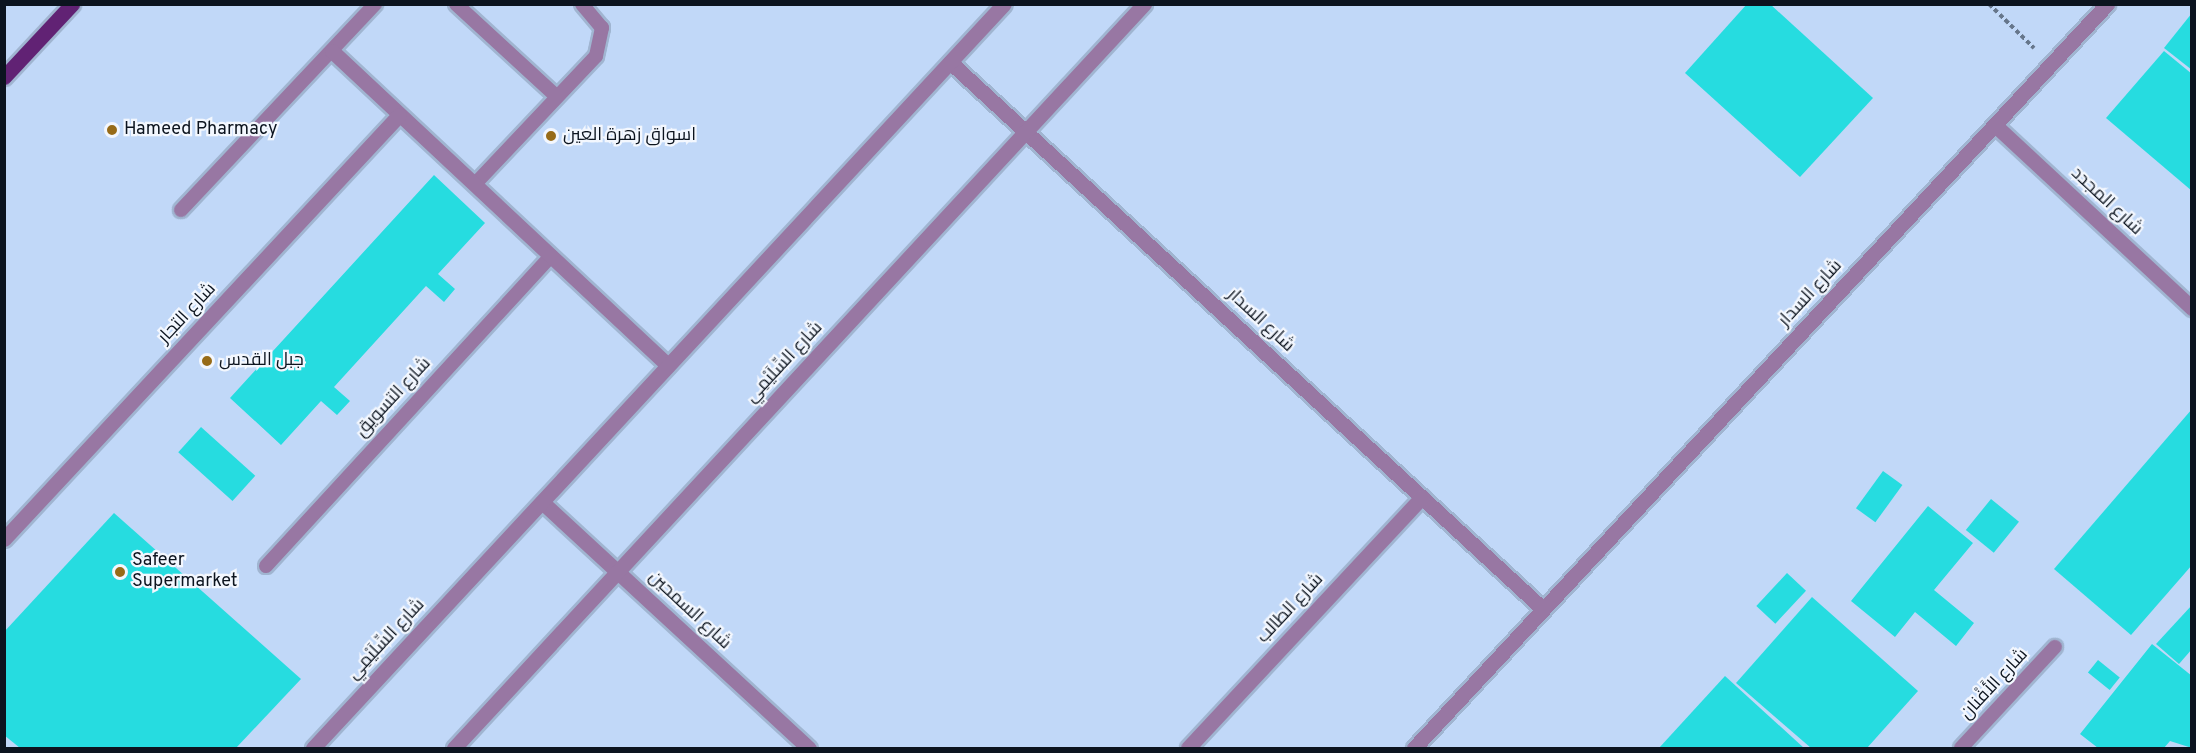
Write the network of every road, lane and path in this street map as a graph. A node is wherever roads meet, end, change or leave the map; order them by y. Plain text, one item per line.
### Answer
1 (72, 4) edge
2 (375, 4) edge
3 (456, 4) edge
4 (582, 4) edge
5 (1144, 4) edge
6 (1989, 4) edge
7 (2107, 4) edge
8 (1002, 5) edge
9 (332, 51) junction
10 (950, 62) junction
11 (2051, 64) junction
12 (4, 77) edge
13 (556, 97) junction
14 (399, 115) junction
15 (1995, 125) junction
16 (1026, 132) junction
17 (475, 184) junction
18 (181, 210) dead end
19 (550, 256) junction
20 (2192, 308) edge
21 (668, 365) junction
22 (1422, 497) junction
23 (542, 502) junction
24 (4, 539) edge
25 (266, 566) dead end
26 (617, 572) junction
27 (1543, 609) junction
28 (2055, 647) dead end
29 (313, 748) edge
30 (454, 748) edge
31 (809, 748) edge
32 (1188, 748) edge
33 (1414, 748) edge
34 (1961, 748) edge

1 - 12 main road
2 - 9 lane
3 - 13 lane
4 - 13 lane
5 - 16 street, شارع السِّلَيْمِي
6 - 11 path
7 - 11 street, شارع السدار
8 - 10 street, شارع السِّلَيْمِي
9 - 14 street
9 - 18 lane
10 - 16 street, شارع السدار
10 - 21 street, شارع السِّلَيْمِي
11 - 15 street, شارع السدار
13 - 17 lane
14 - 17 street
14 - 24 street, شارع التجار
15 - 20 street, شارع المجدد
15 - 27 street, شارع السدار
16 - 22 street, شارع السدار
16 - 26 street, شارع السِّلَيْمِي
17 - 19 street
19 - 21 street
19 - 25 lane, شارع التسويق
21 - 23 street, شارع السِّلَيْمِي
22 - 27 street, شارع السدار
22 - 32 street, شارع الطالب
23 - 26 street, شارع السمحين
23 - 29 street, شارع السِّلَيْمِي
26 - 30 street, شارع السِّلَيْمِي
26 - 31 street, شارع السمحين
27 - 33 street, شارع السدار
28 - 34 lane, شارع الأَفْنان

